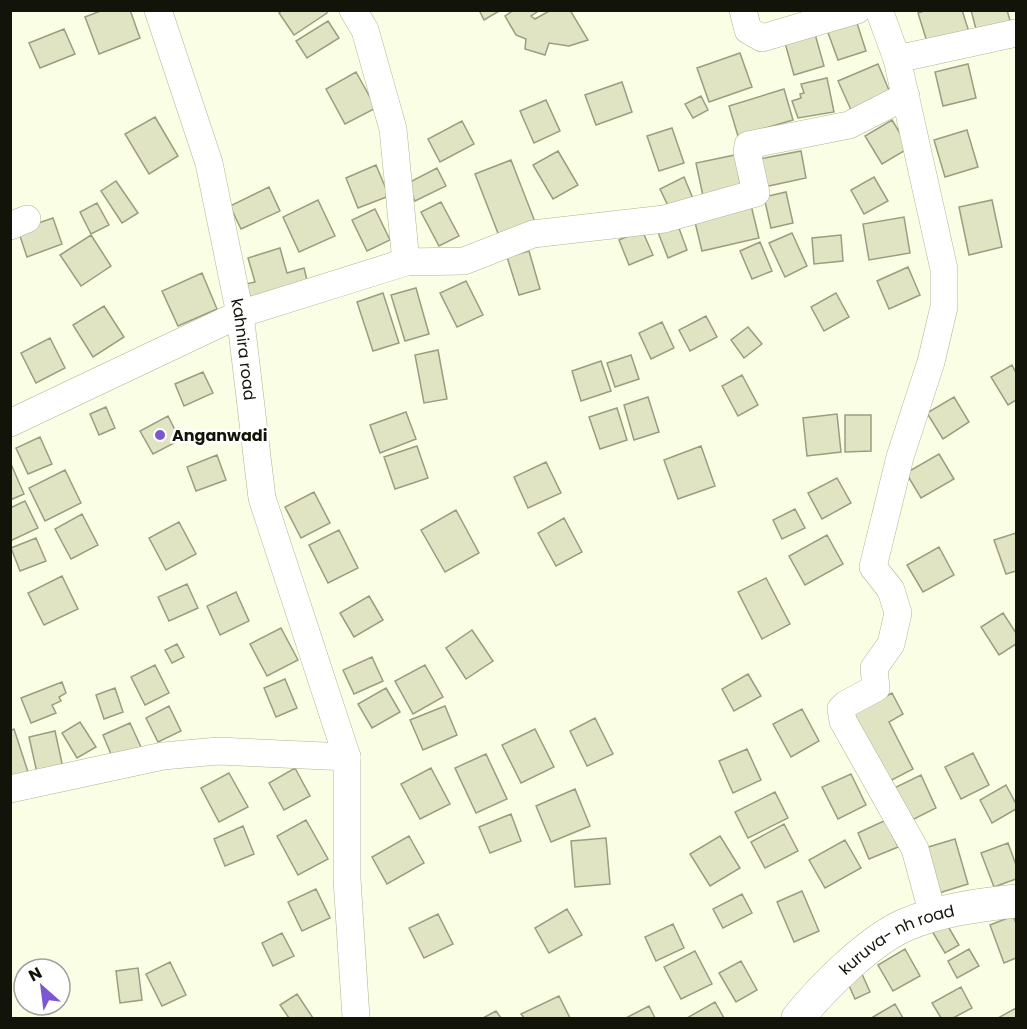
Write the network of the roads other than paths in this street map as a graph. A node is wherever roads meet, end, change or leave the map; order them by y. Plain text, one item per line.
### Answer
1 (158, 10) edge
2 (353, 10) edge
3 (743, 10) edge
4 (857, 10) edge
5 (879, 10) edge
6 (1017, 33) edge
7 (897, 59) junction
8 (906, 96) junction
9 (406, 262) junction
10 (240, 314) junction
11 (10, 423) edge
12 (347, 757) junction
13 (10, 789) edge
14 (1017, 901) edge
15 (933, 915) junction
16 (356, 1018) edge
17 (798, 1018) edge

1 - 10 street, kahnira road
2 - 9 street
3 - 4 street
5 - 7 street
6 - 7 street
7 - 8 street
8 - 9 street
8 - 15 street
9 - 10 street
10 - 11 street
10 - 12 street, kahnira road
12 - 13 street
12 - 16 street, kahnira road
14 - 15 main road, kuruva- nh road
15 - 17 main road, kuruva- nh road

